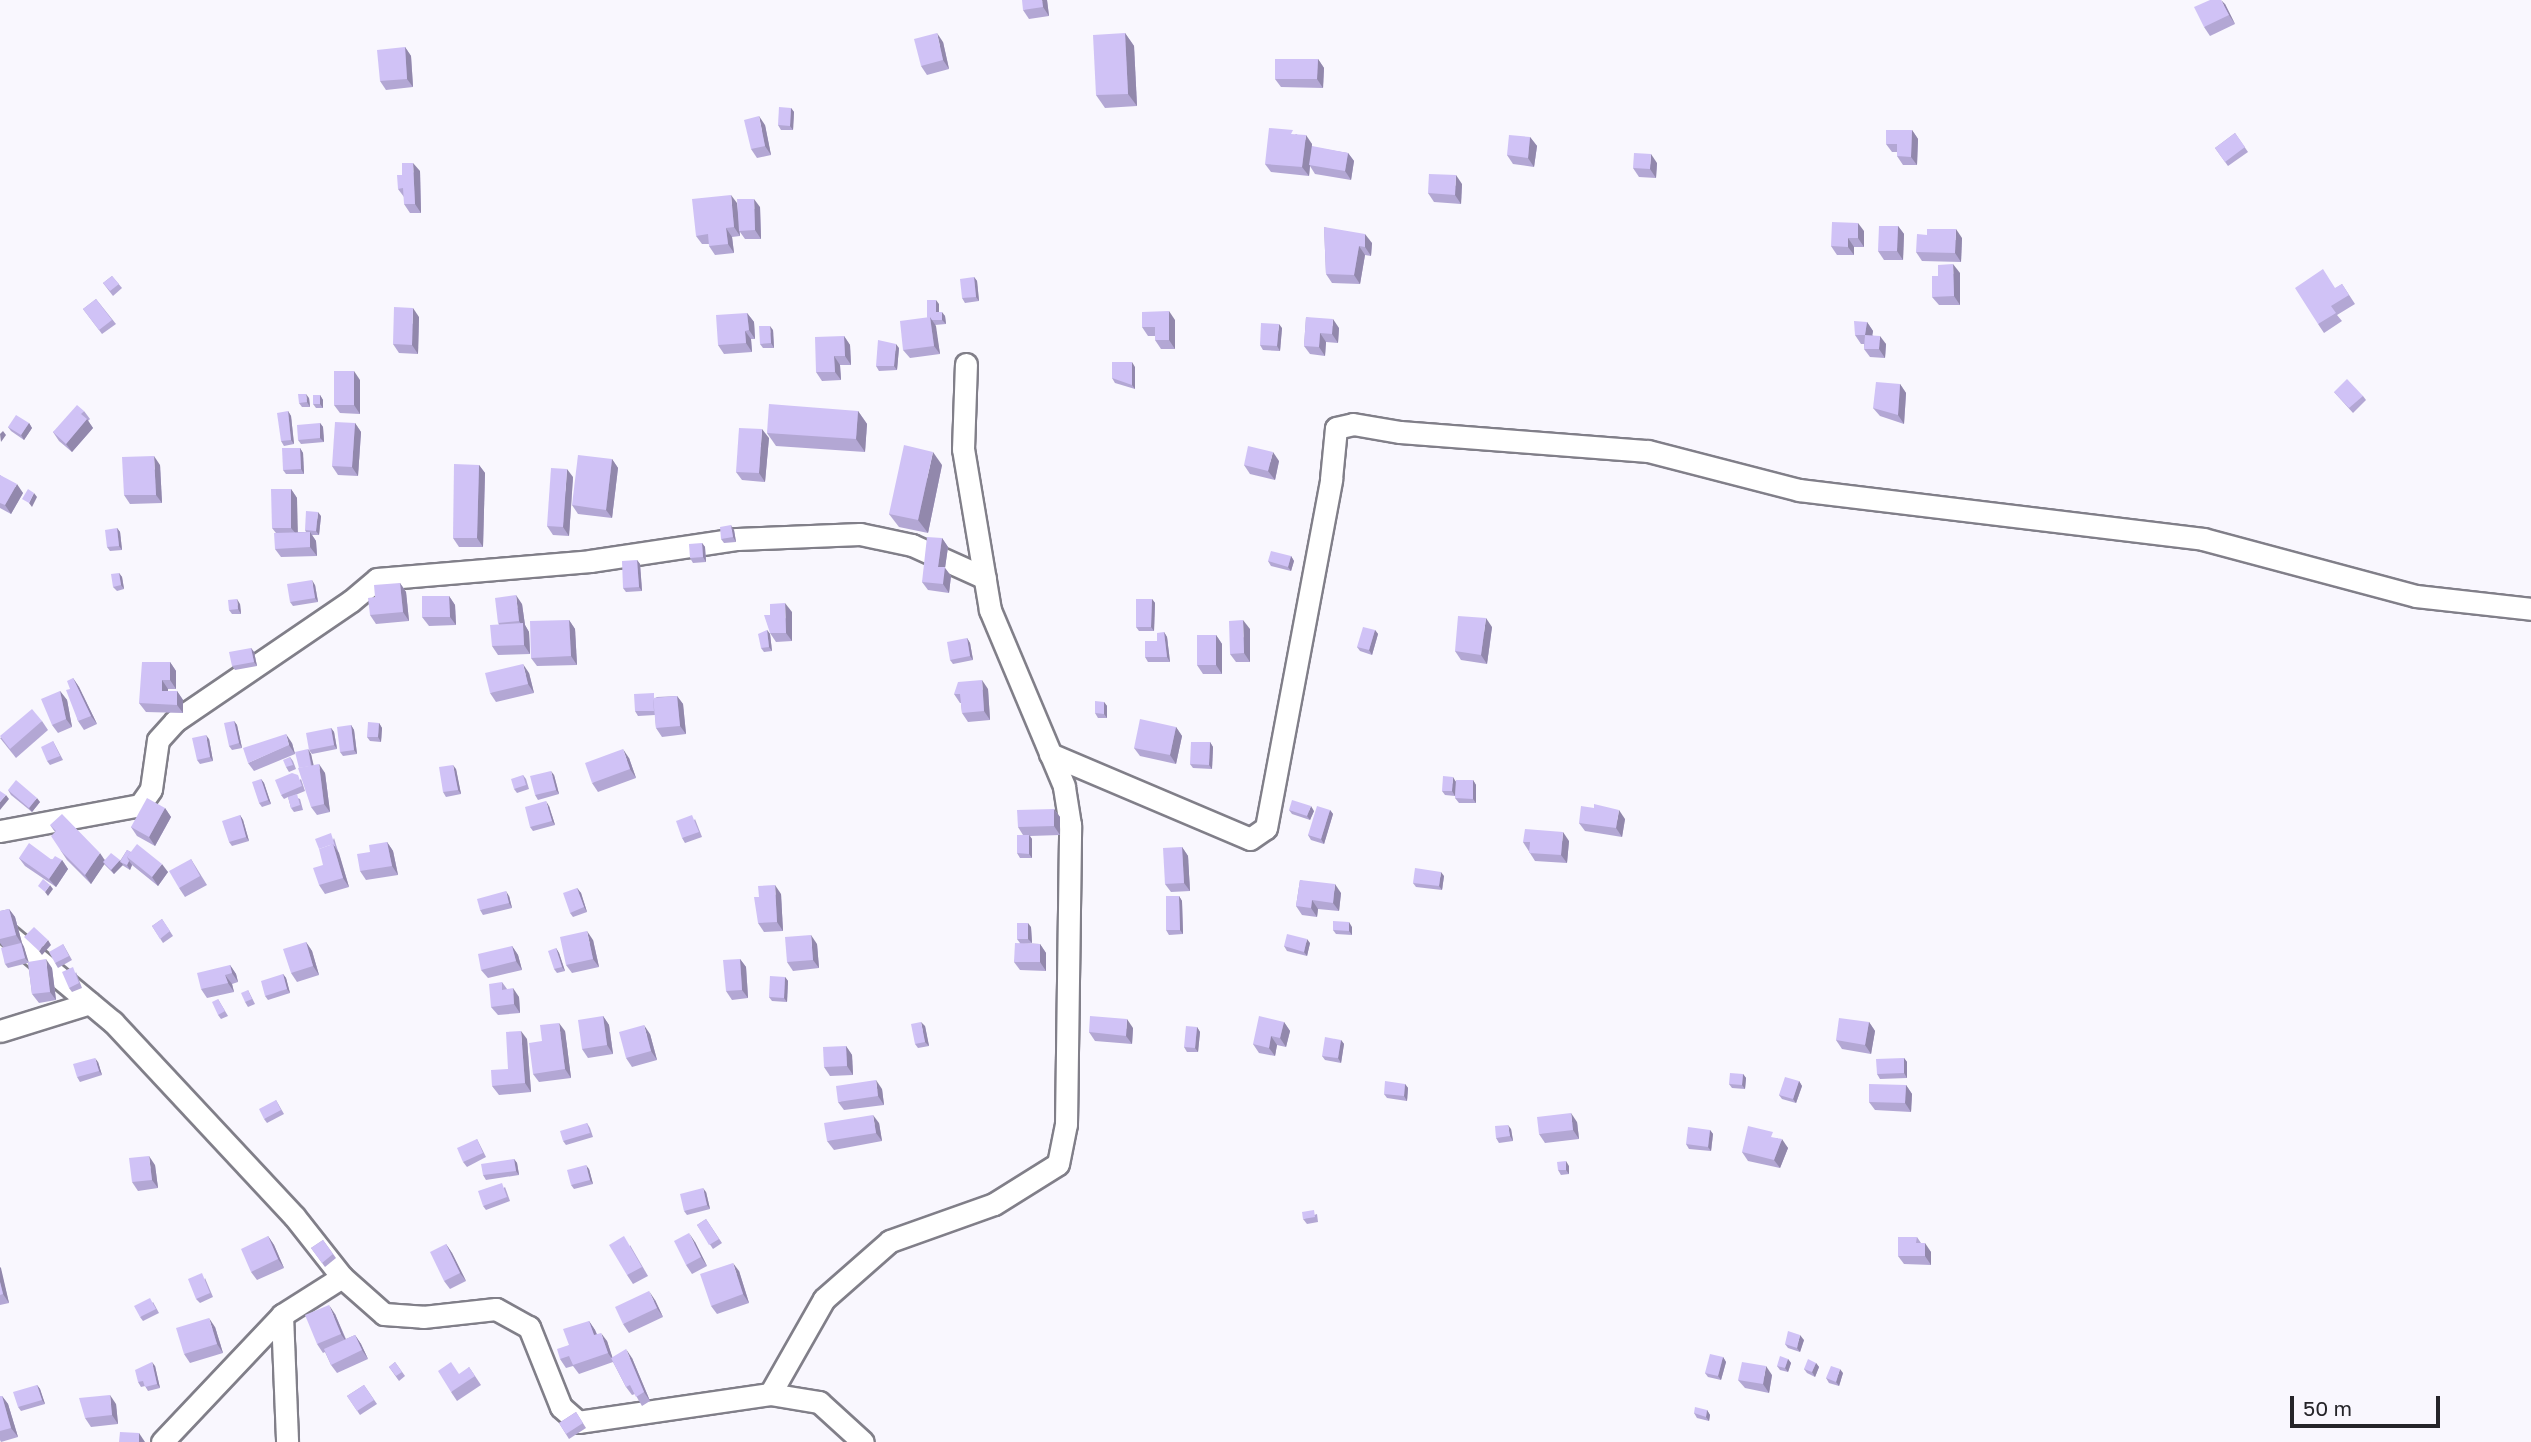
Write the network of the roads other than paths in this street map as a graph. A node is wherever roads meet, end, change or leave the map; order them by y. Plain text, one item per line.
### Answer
1 (966, 364) dead end
2 (985, 578) junction
3 (2531, 609) edge
4 (1050, 754) junction
5 (0, 831) edge
6 (0, 928) edge
7 (90, 1003) junction
8 (0, 1031) edge
9 (342, 1277) junction
10 (282, 1315) junction
11 (770, 1394) junction
12 (162, 1442) edge
13 (287, 1442) edge
14 (863, 1442) edge

1 - 2 street
2 - 4 street
2 - 5 street
3 - 4 street
4 - 11 street
6 - 7 street
7 - 8 street
7 - 9 street
9 - 10 street
9 - 11 street
10 - 12 street
10 - 13 street
11 - 14 street

